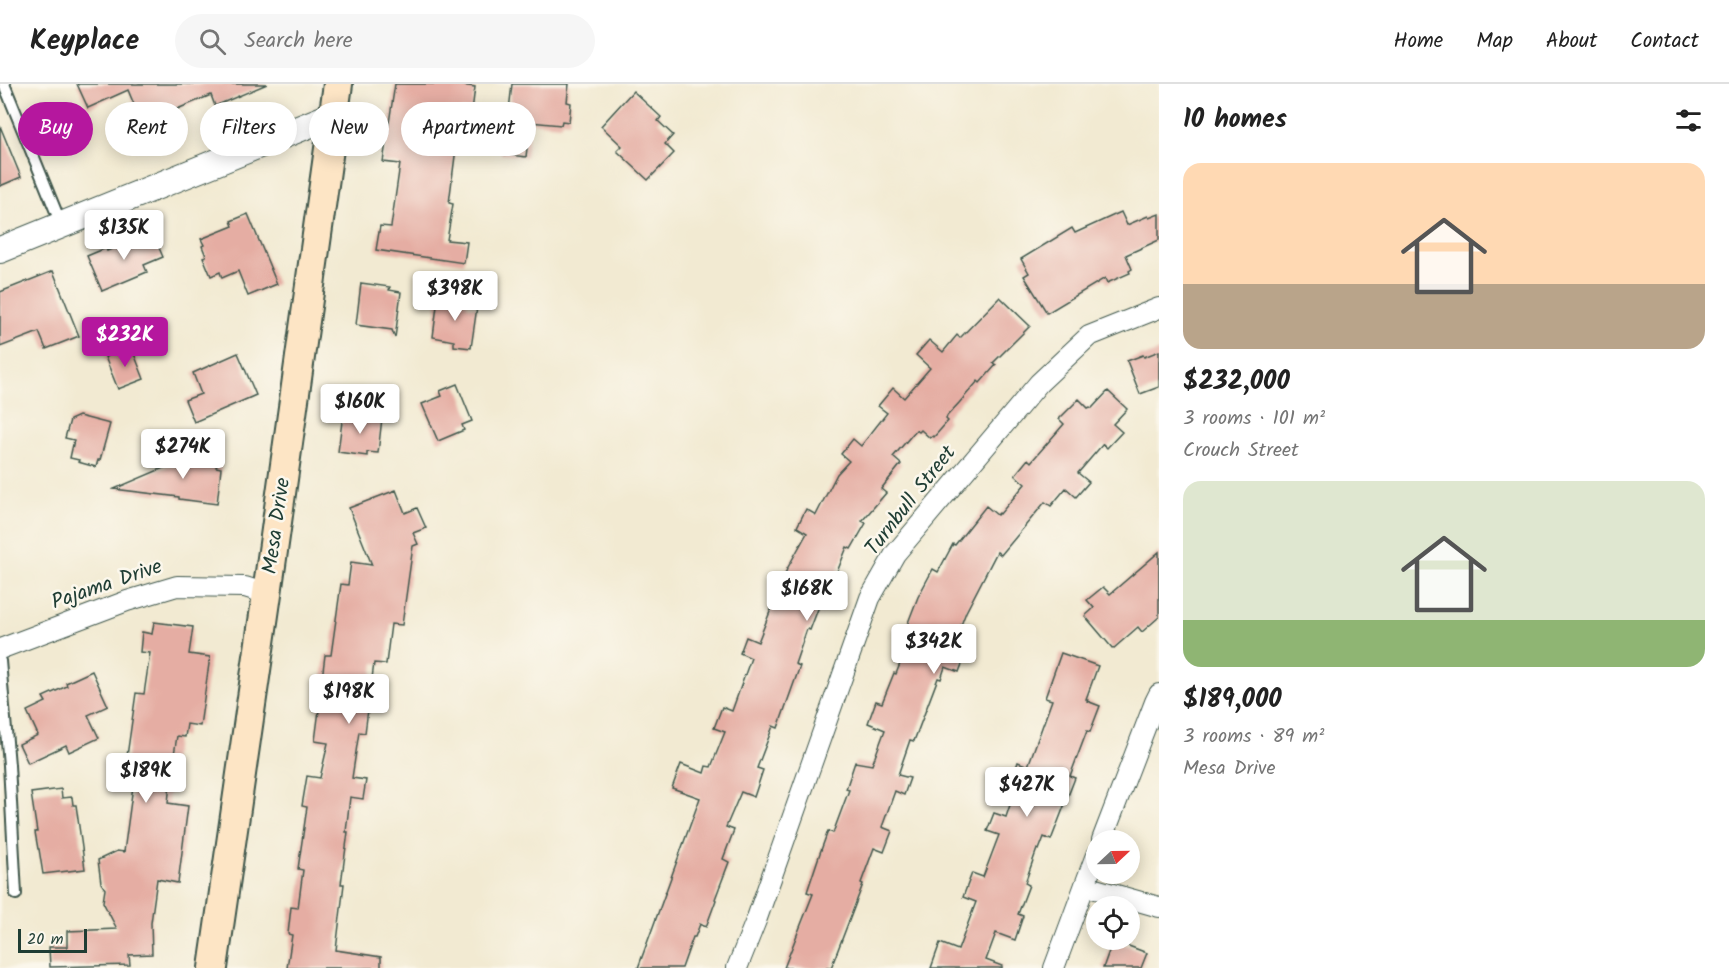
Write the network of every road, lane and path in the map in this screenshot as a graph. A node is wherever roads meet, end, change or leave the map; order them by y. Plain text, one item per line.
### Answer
1 (4, 84) edge
2 (338, 84) edge
3 (335, 102) edge
4 (309, 125) edge
5 (327, 156) edge
6 (62, 225) junction
7 (0, 249) edge
8 (1159, 308) edge
9 (267, 594) junction
10 (0, 649) edge
11 (0, 661) edge
12 (1159, 694) edge
13 (1106, 830) edge
14 (1085, 886) joint
15 (16, 894) dead end
16 (1159, 907) edge
17 (213, 968) edge
18 (737, 968) edge
19 (1054, 968) edge

1 - 6 lane
2 - 3 main road, Mesa Drive
4 - 6 street
5 - 9 main road, Mesa Drive
6 - 7 street
8 - 18 street, Turnbull Street
9 - 10 street, Pajama Drive
9 - 17 main road, Mesa Drive
11 - 15 lane
12 - 13 street
14 - 16 street
14 - 19 street

